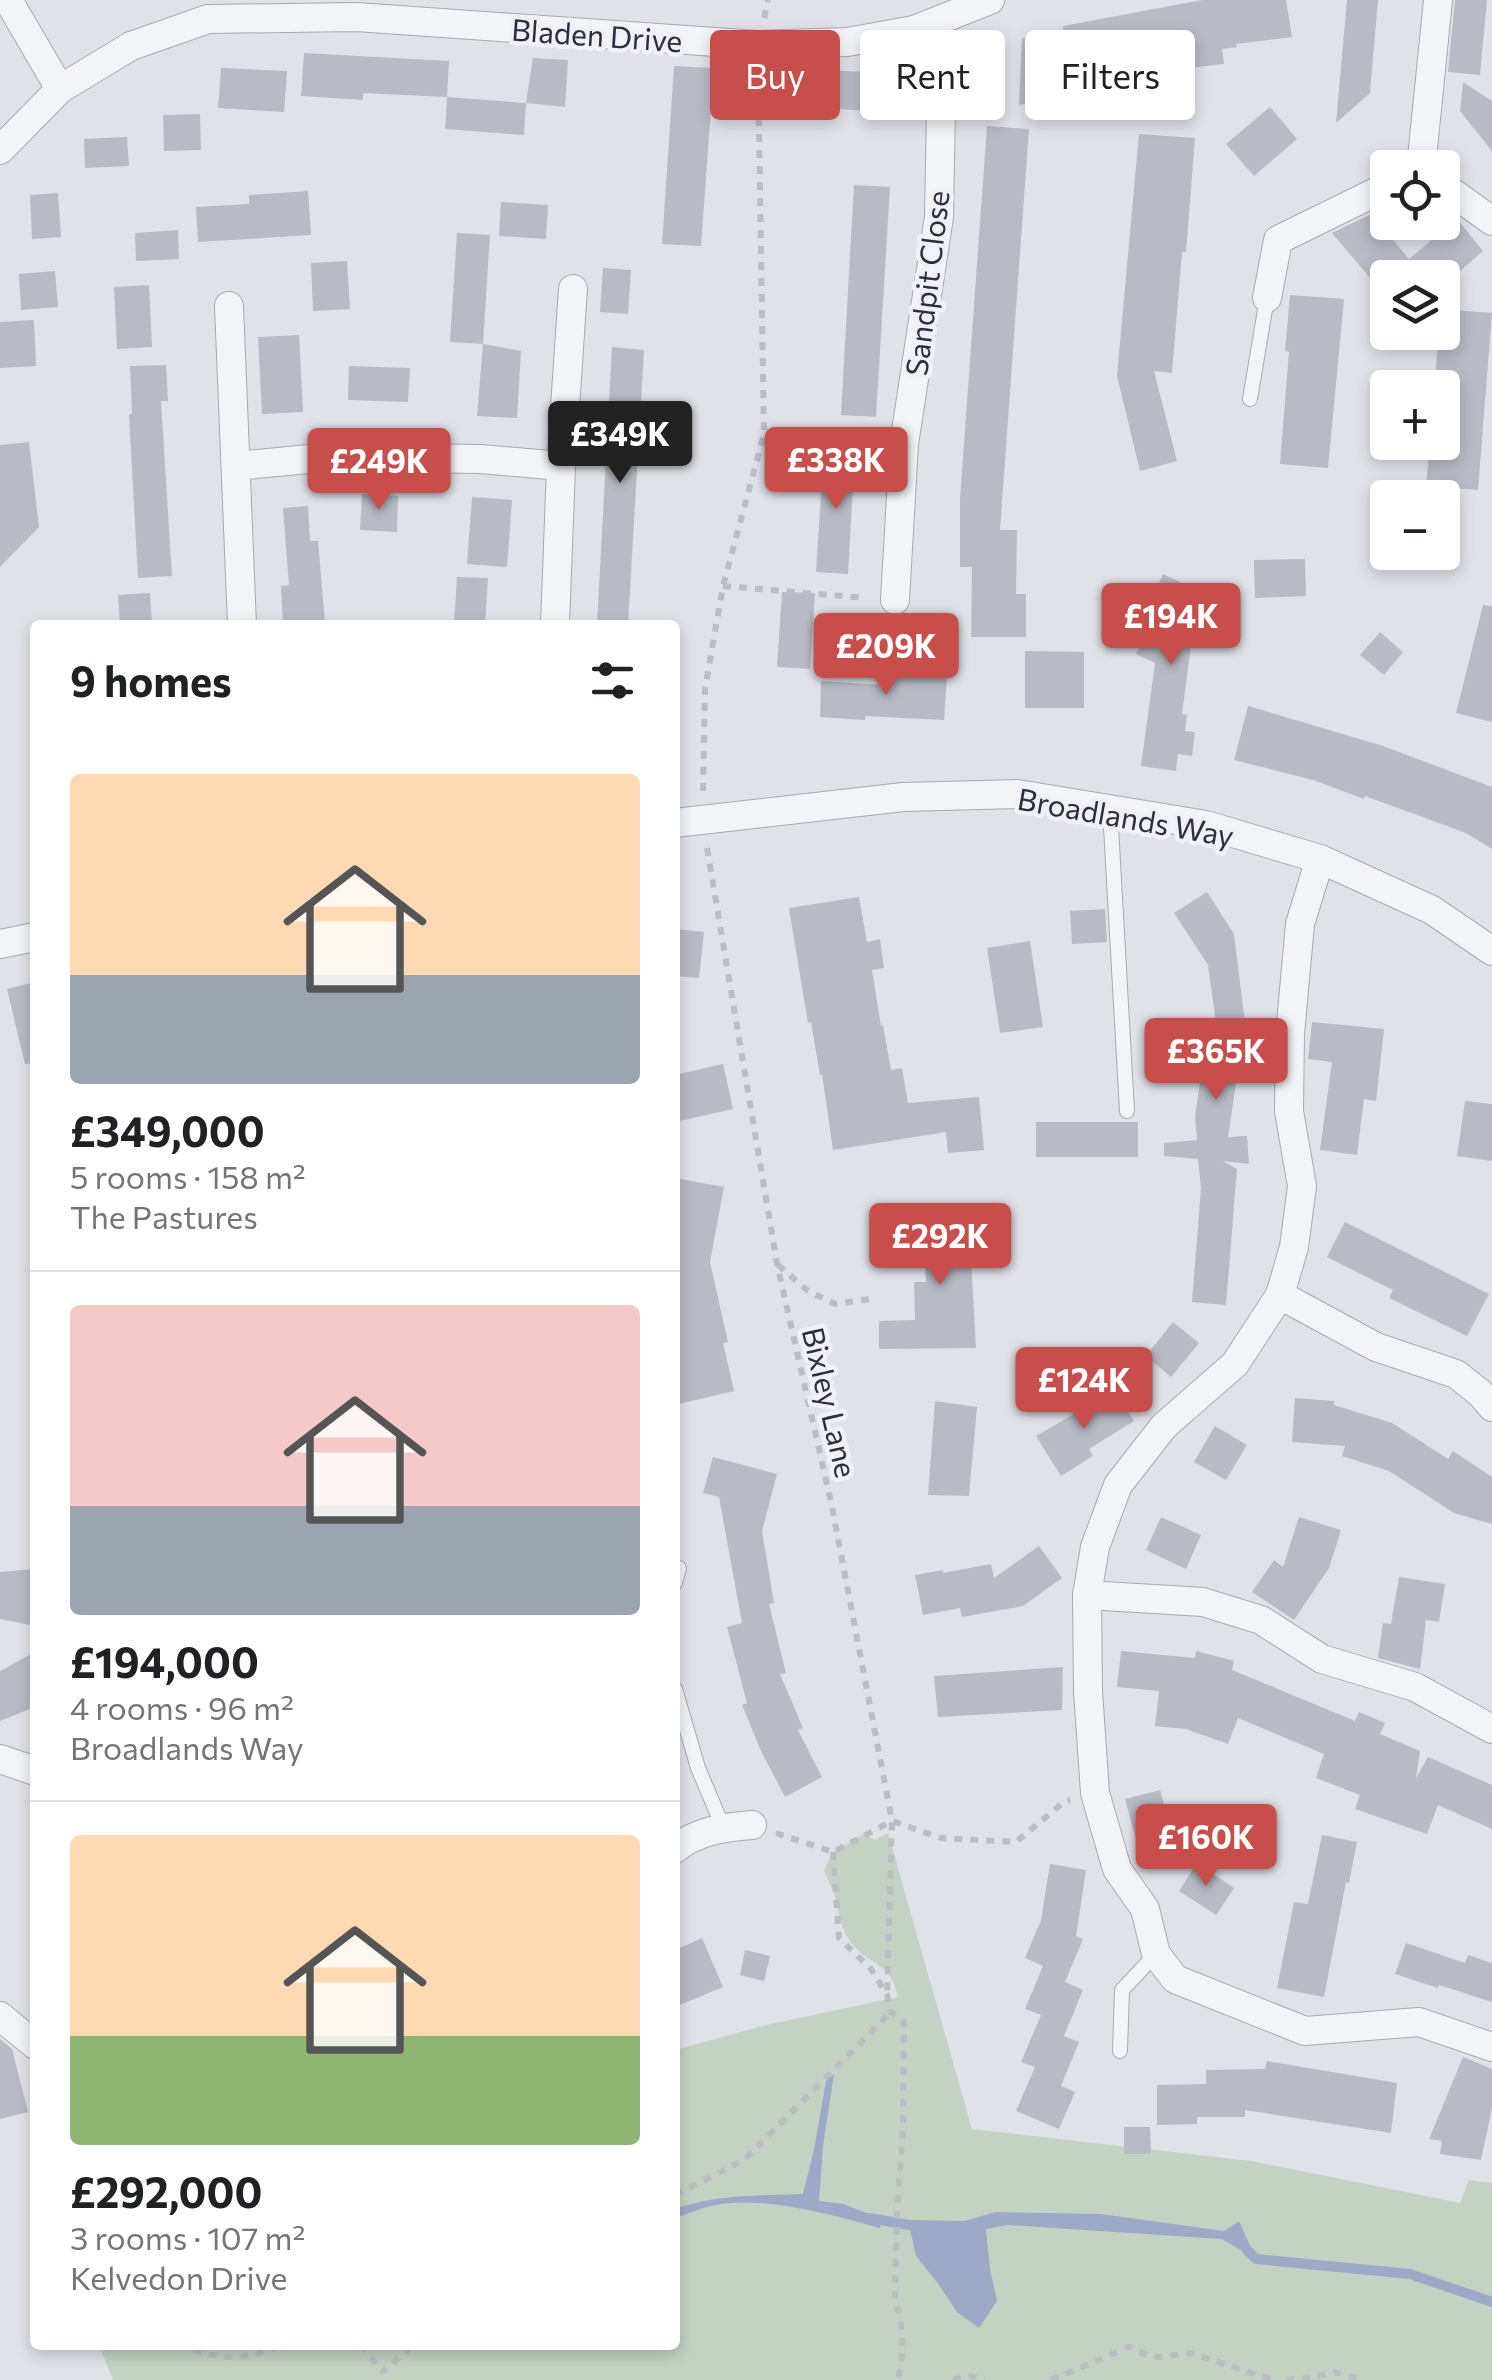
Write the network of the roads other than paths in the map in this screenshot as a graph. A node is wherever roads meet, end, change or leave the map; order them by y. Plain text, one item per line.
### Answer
1 (8, 0) edge
2 (990, 0) edge
3 (1438, 0) edge
4 (356, 8) edge
5 (914, 30) edge
6 (860, 40) edge
7 (60, 88) junction
8 (941, 120) edge
9 (0, 150) edge
10 (1423, 150) edge
11 (1370, 195) edge
12 (1460, 198) edge
13 (1492, 221) edge
14 (573, 288) dead end
15 (1267, 298) joint
16 (229, 306) dead end
17 (1250, 399) dead end
18 (236, 466) junction
19 (561, 466) junction
20 (894, 600) road end
21 (242, 620) edge
22 (555, 620) edge
23 (1110, 809) junction
24 (689, 822) edge
25 (1320, 859) junction
26 (2, 936) edge
27 (30, 937) edge
28 (1492, 950) edge
29 (1127, 1111) dead end
30 (1280, 1295) junction
31 (1492, 1406) edge
32 (1087, 1595) junction
33 (680, 1706) edge
34 (1492, 1729) edge
35 (0, 1760) edge
36 (30, 1769) edge
37 (752, 1825) road end
38 (723, 1828) junction
39 (680, 1845) edge
40 (1156, 1954) junction
41 (0, 2016) edge
42 (30, 2041) edge
43 (1492, 2047) edge
44 (1120, 2051) dead end

1 - 7 street
2 - 5 street, Bladen Drive
3 - 10 street
4 - 6 street, Bladen Drive
4 - 7 street, Bladen Drive
7 - 9 street, Bladen Drive
8 - 20 street, Sandpit Close
11 - 15 street
12 - 13 street
14 - 19 street
15 - 17 lane
16 - 18 street
18 - 19 street
18 - 21 street
19 - 22 street
23 - 24 street, Broadlands Way
23 - 25 street, Broadlands Way
23 - 29 lane
25 - 28 street, Broadlands Way
25 - 30 street
26 - 27 street
30 - 31 street
30 - 32 street
32 - 34 street
32 - 40 street
33 - 38 lane
35 - 36 street
37 - 38 street
38 - 39 street
40 - 43 street
40 - 44 lane
41 - 42 street

